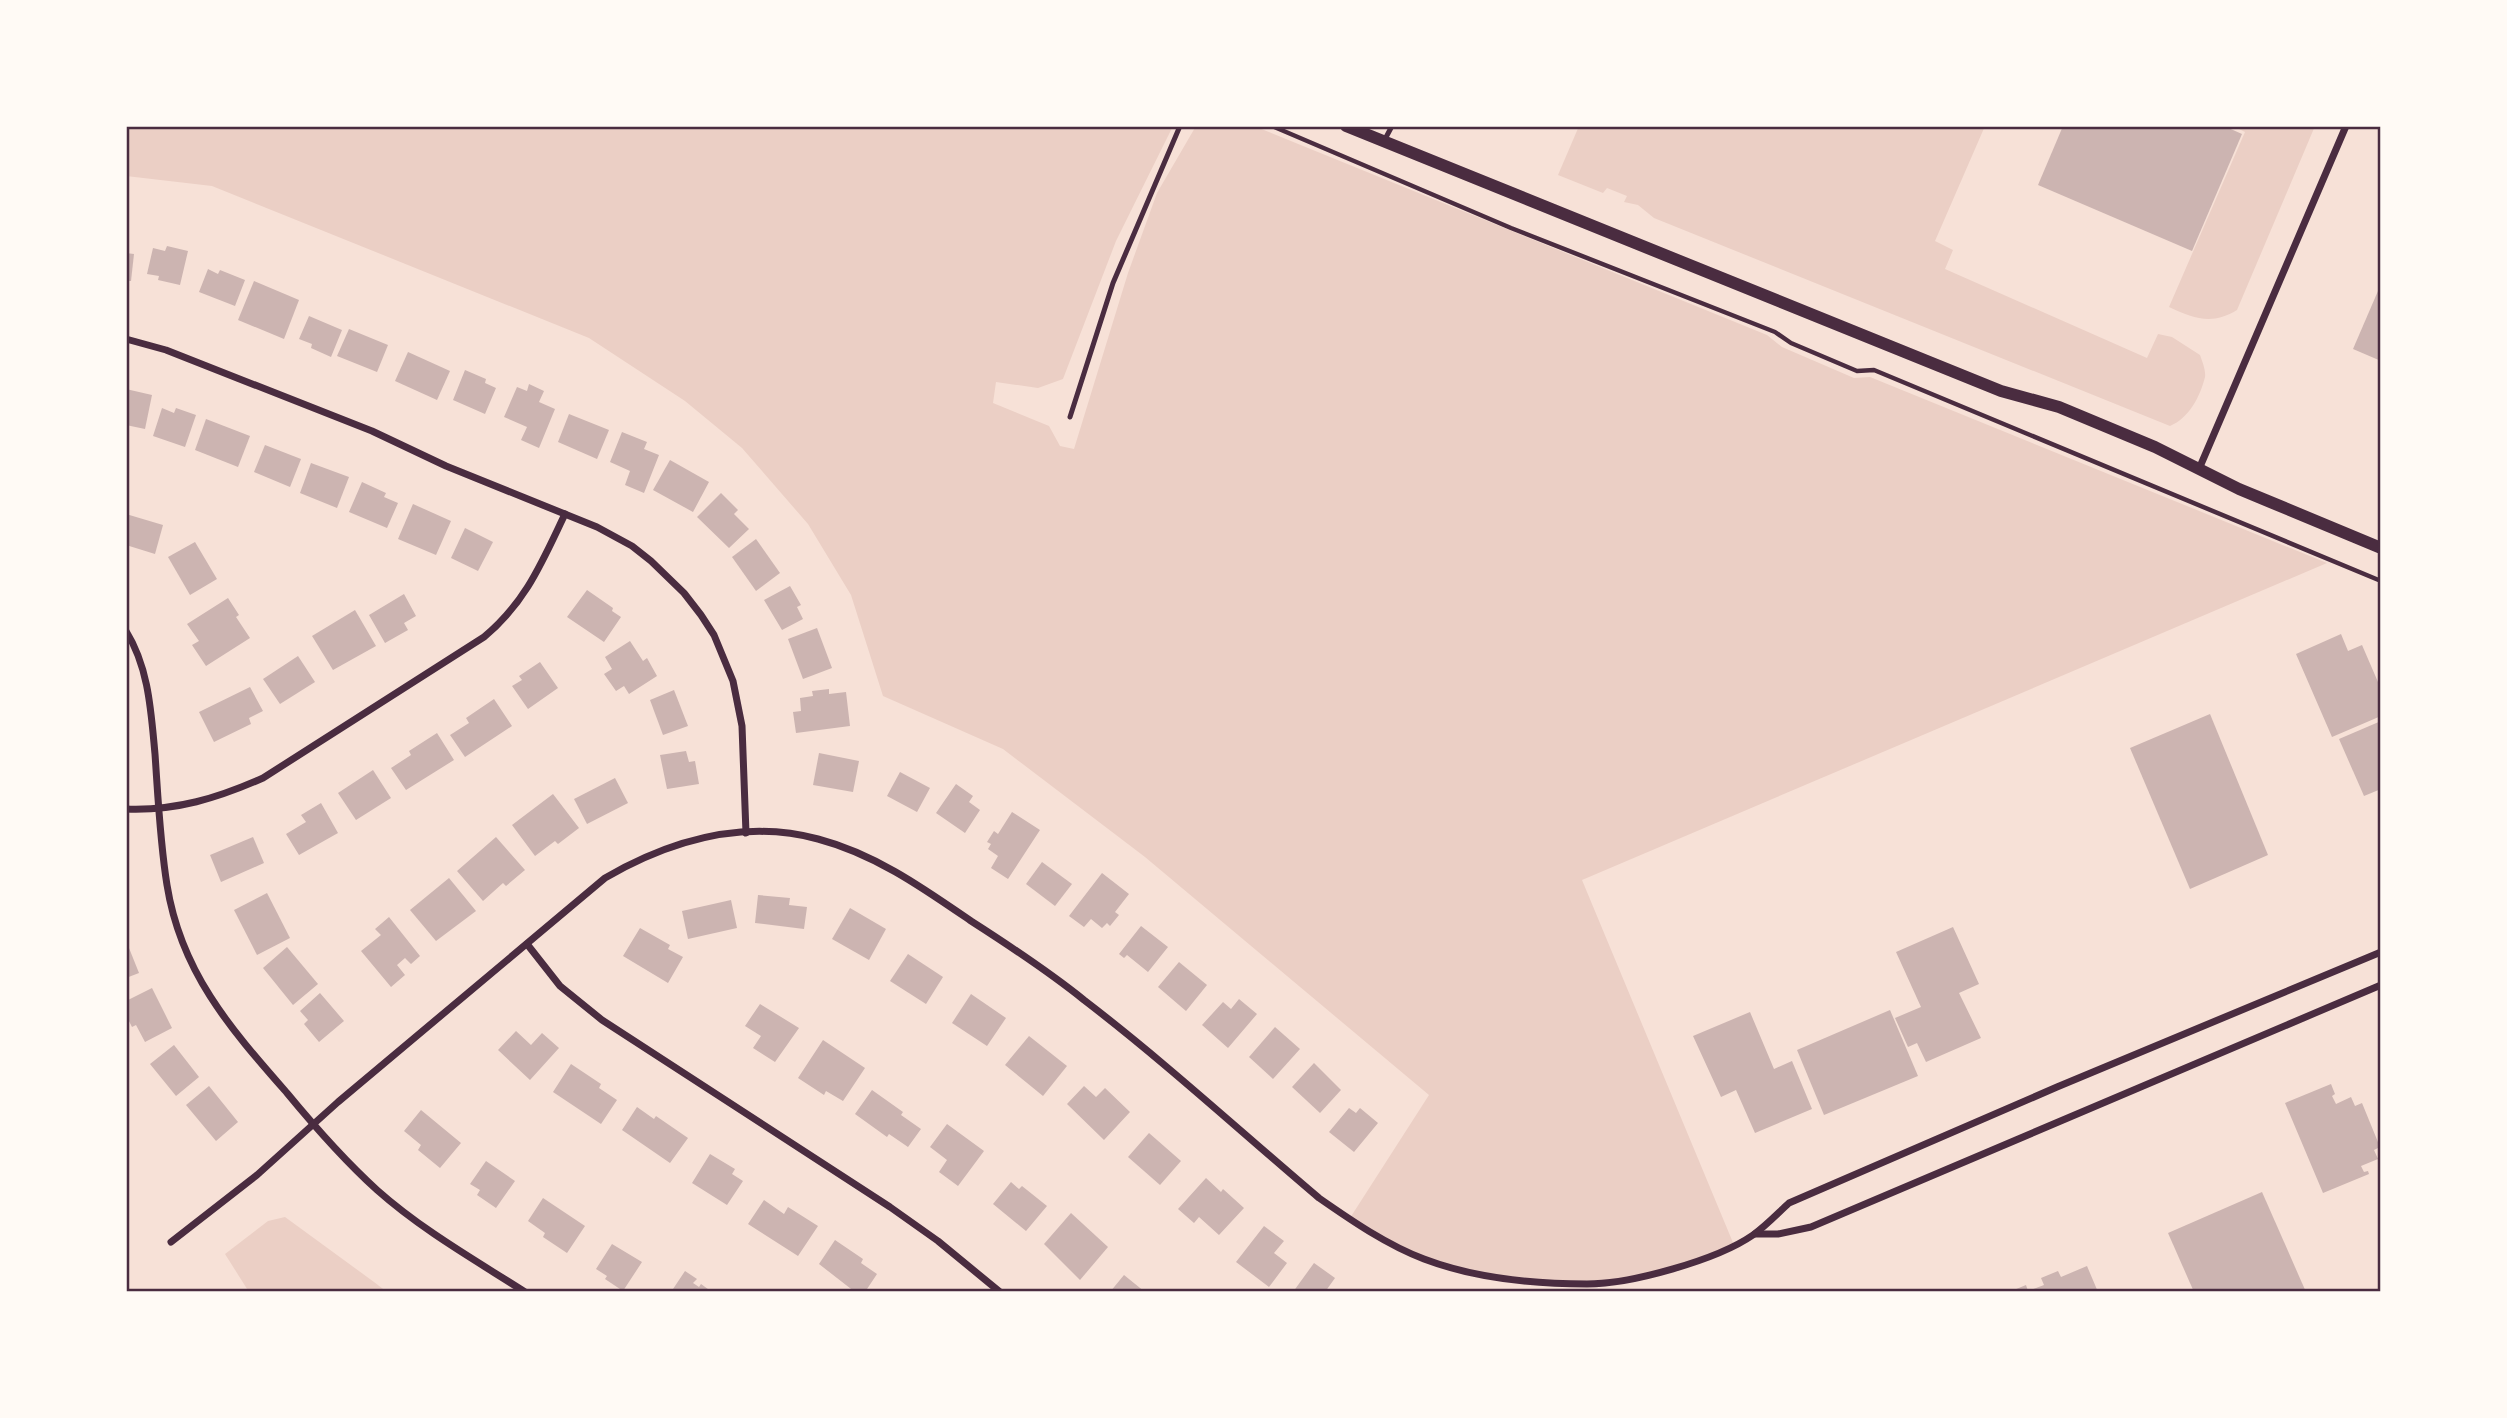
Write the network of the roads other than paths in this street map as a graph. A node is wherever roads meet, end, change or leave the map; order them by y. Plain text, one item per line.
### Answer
1 (1180, 126) edge
2 (1346, 126) edge
3 (1392, 126) edge
4 (2346, 126) edge
5 (1384, 141) junction
6 (126, 339) edge
7 (1070, 417) dead end
8 (2199, 469) junction
9 (565, 514) junction
10 (2381, 548) edge
11 (126, 631) edge
12 (126, 809) edge
13 (159, 810) junction
14 (747, 833) junction
15 (527, 944) junction
16 (2381, 952) edge
17 (2381, 985) edge
18 (313, 1124) junction
19 (1754, 1234) junction
20 (171, 1242) dead end
21 (1597, 1288) edge
22 (525, 1292) edge
23 (1000, 1292) edge

1 - 7 lane
2 - 5 street
3 - 5 lane
4 - 8 street
5 - 8 street
6 - 9 street
8 - 10 street
9 - 13 street
9 - 14 street
11 - 13 street
12 - 13 street
13 - 18 street
14 - 15 street
14 - 21 street
15 - 18 street
15 - 23 street
16 - 19 street
17 - 19 street
18 - 20 street
18 - 22 street
19 - 21 street

